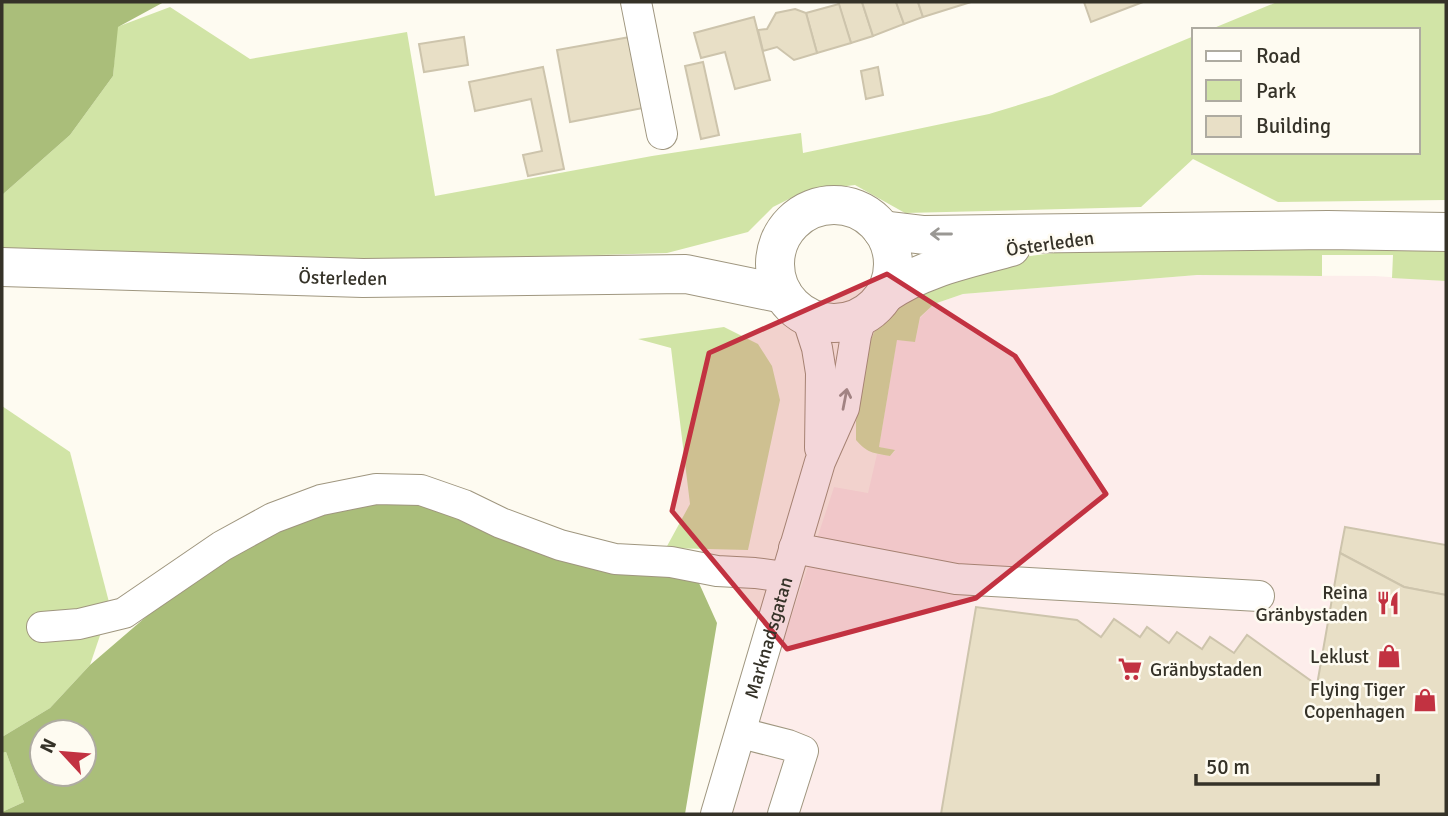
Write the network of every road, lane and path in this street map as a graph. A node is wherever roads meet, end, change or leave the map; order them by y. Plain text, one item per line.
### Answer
1 (639, 2) edge
2 (662, 134) dead end
3 (882, 230) junction
4 (1181, 232) junction
5 (1446, 232) edge
6 (781, 239) junction
7 (2, 267) edge
8 (686, 274) junction
9 (795, 305) junction
10 (874, 305) junction
11 (820, 462) junction
12 (794, 548) junction
13 (785, 577) junction
14 (1259, 596) dead end
15 (42, 626) dead end
16 (741, 733) junction
17 (716, 814) edge
18 (783, 814) edge

1 - 2 street
4 -> 3 main road, Österleden
3 - 6 main road
3 - 10 main road
4 - 5 main road, Österleden
4 - 10 main road, Österleden
6 - 8 main road, Österleden
6 - 9 main road
7 - 8 main road, Österleden
8 - 9 main road, Österleden
9 - 10 main road
9 - 11 street, Marknadsgatan
11 -> 10 street, Marknadsgatan
11 - 12 street, Marknadsgatan
12 - 13 street, Marknadsgatan
12 - 14 street
13 - 15 street
13 - 16 street, Marknadsgatan
16 - 17 street, Marknadsgatan
16 - 18 street

